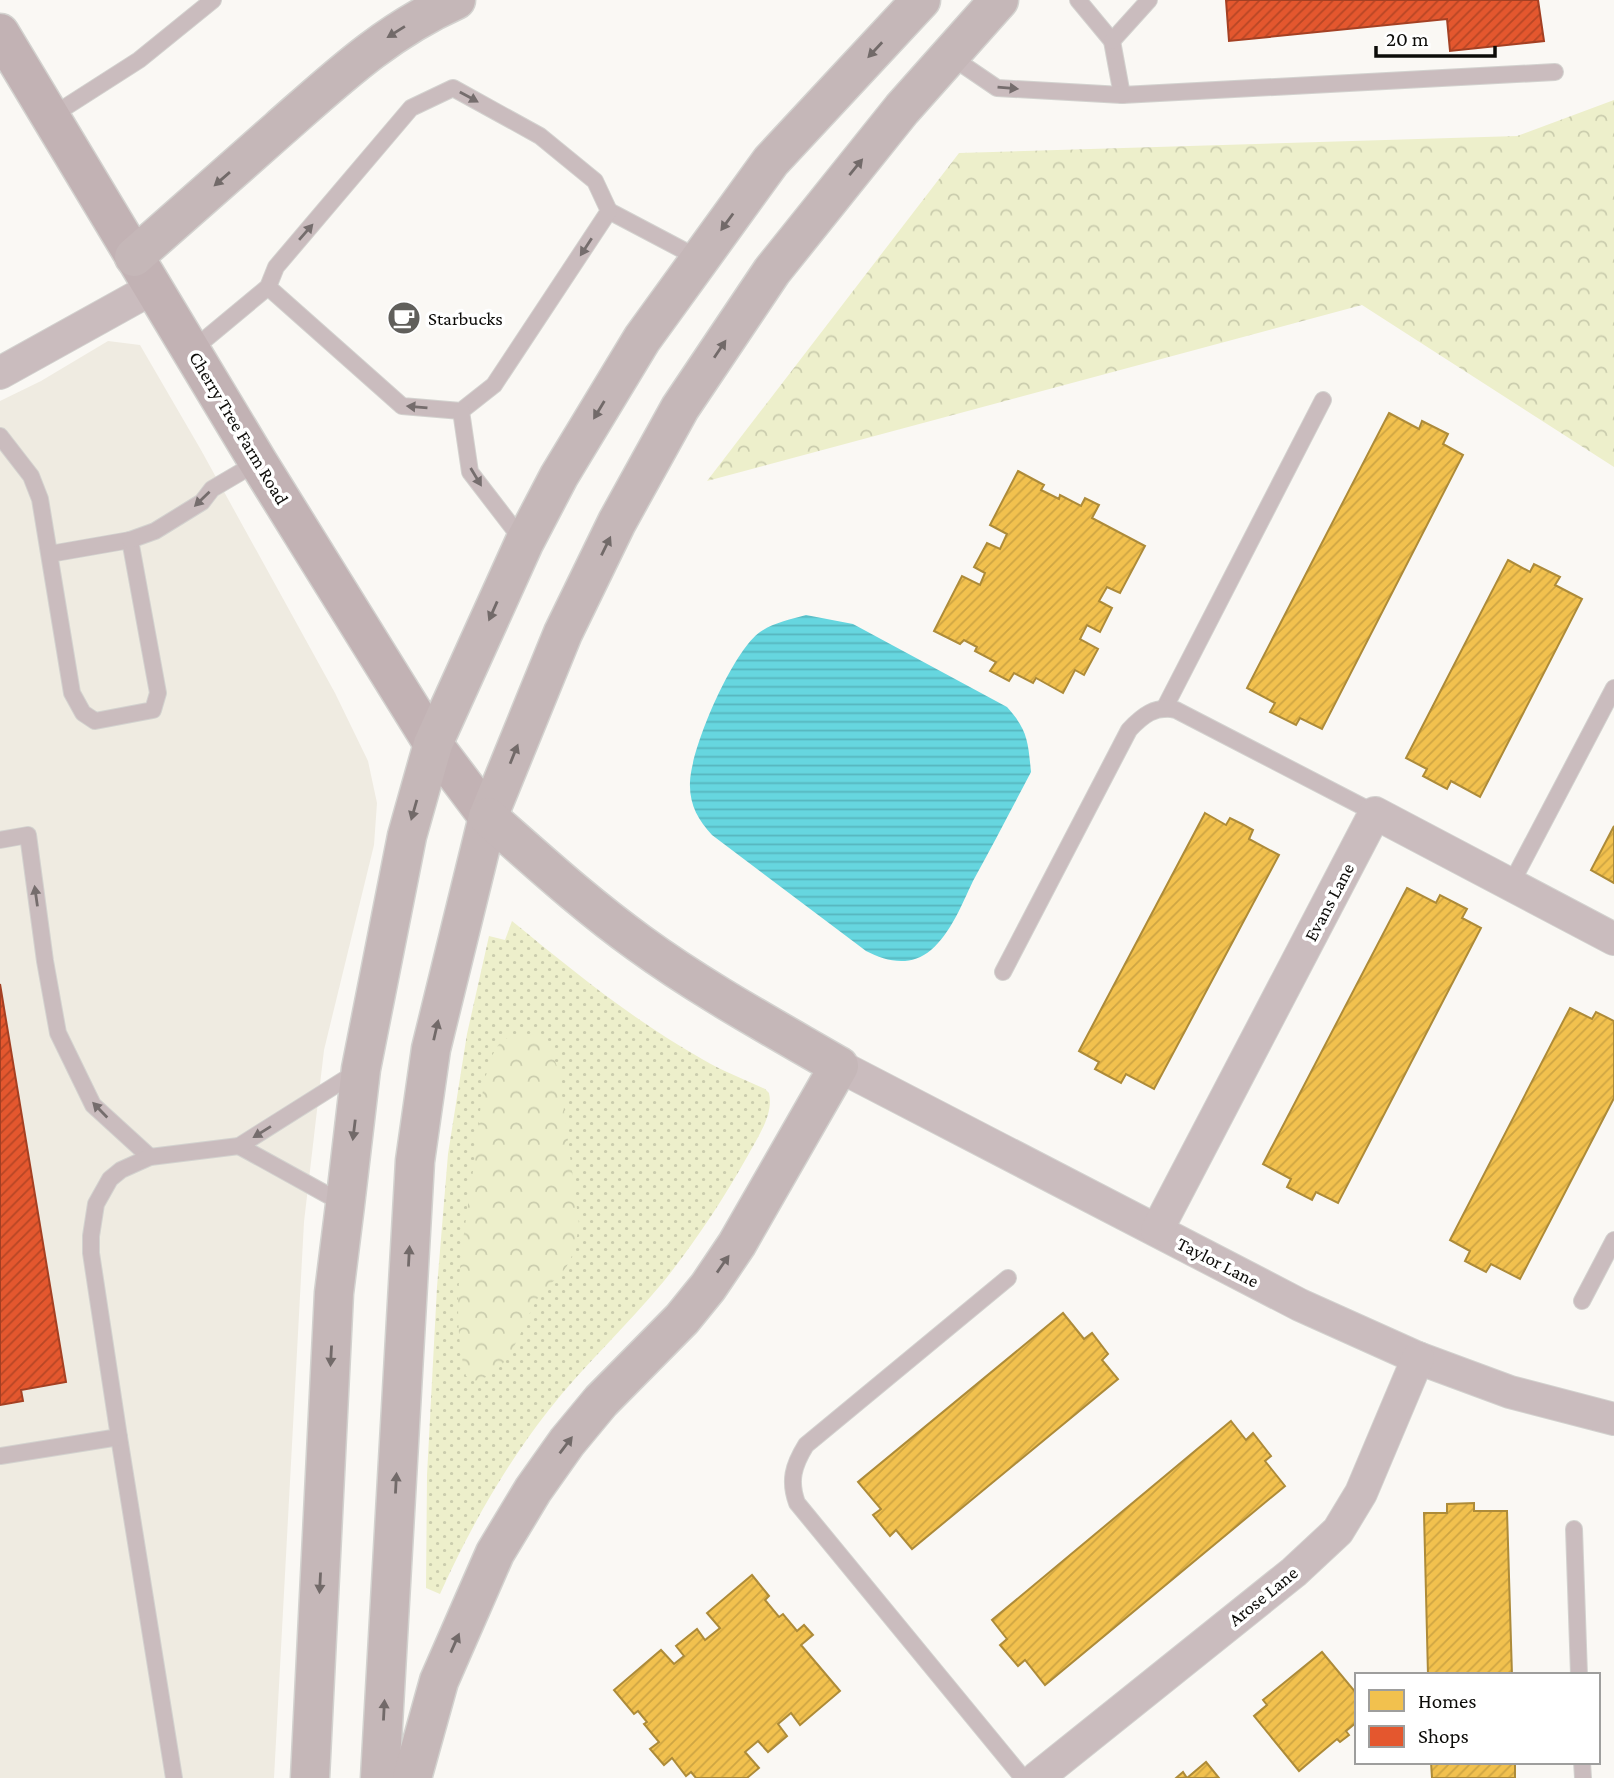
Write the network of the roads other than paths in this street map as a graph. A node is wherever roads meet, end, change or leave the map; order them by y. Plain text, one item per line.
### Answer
1 (213, 0) edge
2 (456, 0) edge
3 (921, 0) edge
4 (999, 0) edge
5 (1078, 0) edge
6 (1149, 0) edge
7 (0, 33) edge
8 (1112, 41) junction
9 (950, 56) junction
10 (1556, 72) dead end
11 (1122, 95) junction
12 (50, 117) junction
13 (609, 211) junction
14 (700, 259) junction
15 (144, 272) junction
16 (268, 287) junction
17 (191, 351) junction
18 (0, 373) edge
19 (1323, 400) dead end
20 (461, 411) junction
21 (0, 436) edge
22 (258, 462) junction
23 (130, 540) junction
24 (524, 543) junction
25 (50, 554) junction
26 (1614, 688) edge
27 (1164, 709) junction
28 (433, 744) junction
29 (1375, 813) junction
30 (488, 817) junction
31 (0, 840) edge
32 (1511, 884) junction
33 (1614, 939) edge
34 (1003, 972) dead end
35 (839, 1066) junction
36 (361, 1069) junction
37 (239, 1146) junction
38 (150, 1157) junction
39 (345, 1205) junction
40 (1157, 1230) junction
41 (1614, 1240) edge
42 (1008, 1278) dead end
43 (1582, 1301) dead end
44 (1418, 1359) junction
45 (1614, 1419) edge
46 (119, 1437) junction
47 (0, 1456) edge
48 (1574, 1529) dead end
49 (1579, 1673) edge
50 (174, 1778) edge
51 (310, 1778) edge
52 (380, 1778) edge
53 (412, 1778) edge
54 (1023, 1778) edge
55 (1037, 1778) edge

1 - 12 lane
2 -> 15 highway
3 -> 14 highway
4 - 9 highway
5 - 8 lane
6 - 8 lane
7 - 12 main road, Cherry Tree Farm Road
8 - 11 lane
9 -> 11 lane
30 -> 9 highway
10 - 11 lane
12 - 15 main road, Cherry Tree Farm Road
13 - 14 lane
16 -> 13 lane
13 -> 20 lane
14 -> 24 highway
15 - 17 main road, Cherry Tree Farm Road
15 - 18 street
16 - 17 lane
20 -> 16 lane
17 - 22 main road, Cherry Tree Farm Road
19 - 27 lane
20 -> 24 lane
21 - 25 lane
22 -> 23 lane
22 - 28 main road, Cherry Tree Farm Road
23 - 25 lane
23 - 25 lane
24 -> 28 highway
26 - 32 lane
27 - 29 lane
27 - 34 lane
28 - 30 main road, Cherry Tree Farm Road
28 -> 36 highway
29 - 32 street
29 - 40 street, Evans Lane
30 - 35 highway
52 -> 30 highway
38 -> 31 lane
32 - 33 street
35 - 40 street, Taylor Lane
53 -> 35 highway
36 -> 37 lane
36 -> 39 highway
37 - 38 lane
37 - 39 lane
38 - 46 lane
39 -> 51 highway
40 - 44 street, Taylor Lane
41 - 43 lane
42 - 54 lane
44 - 45 street, Taylor Lane
44 - 55 street, Arose Lane
46 - 47 lane
46 - 50 lane
48 - 49 lane

